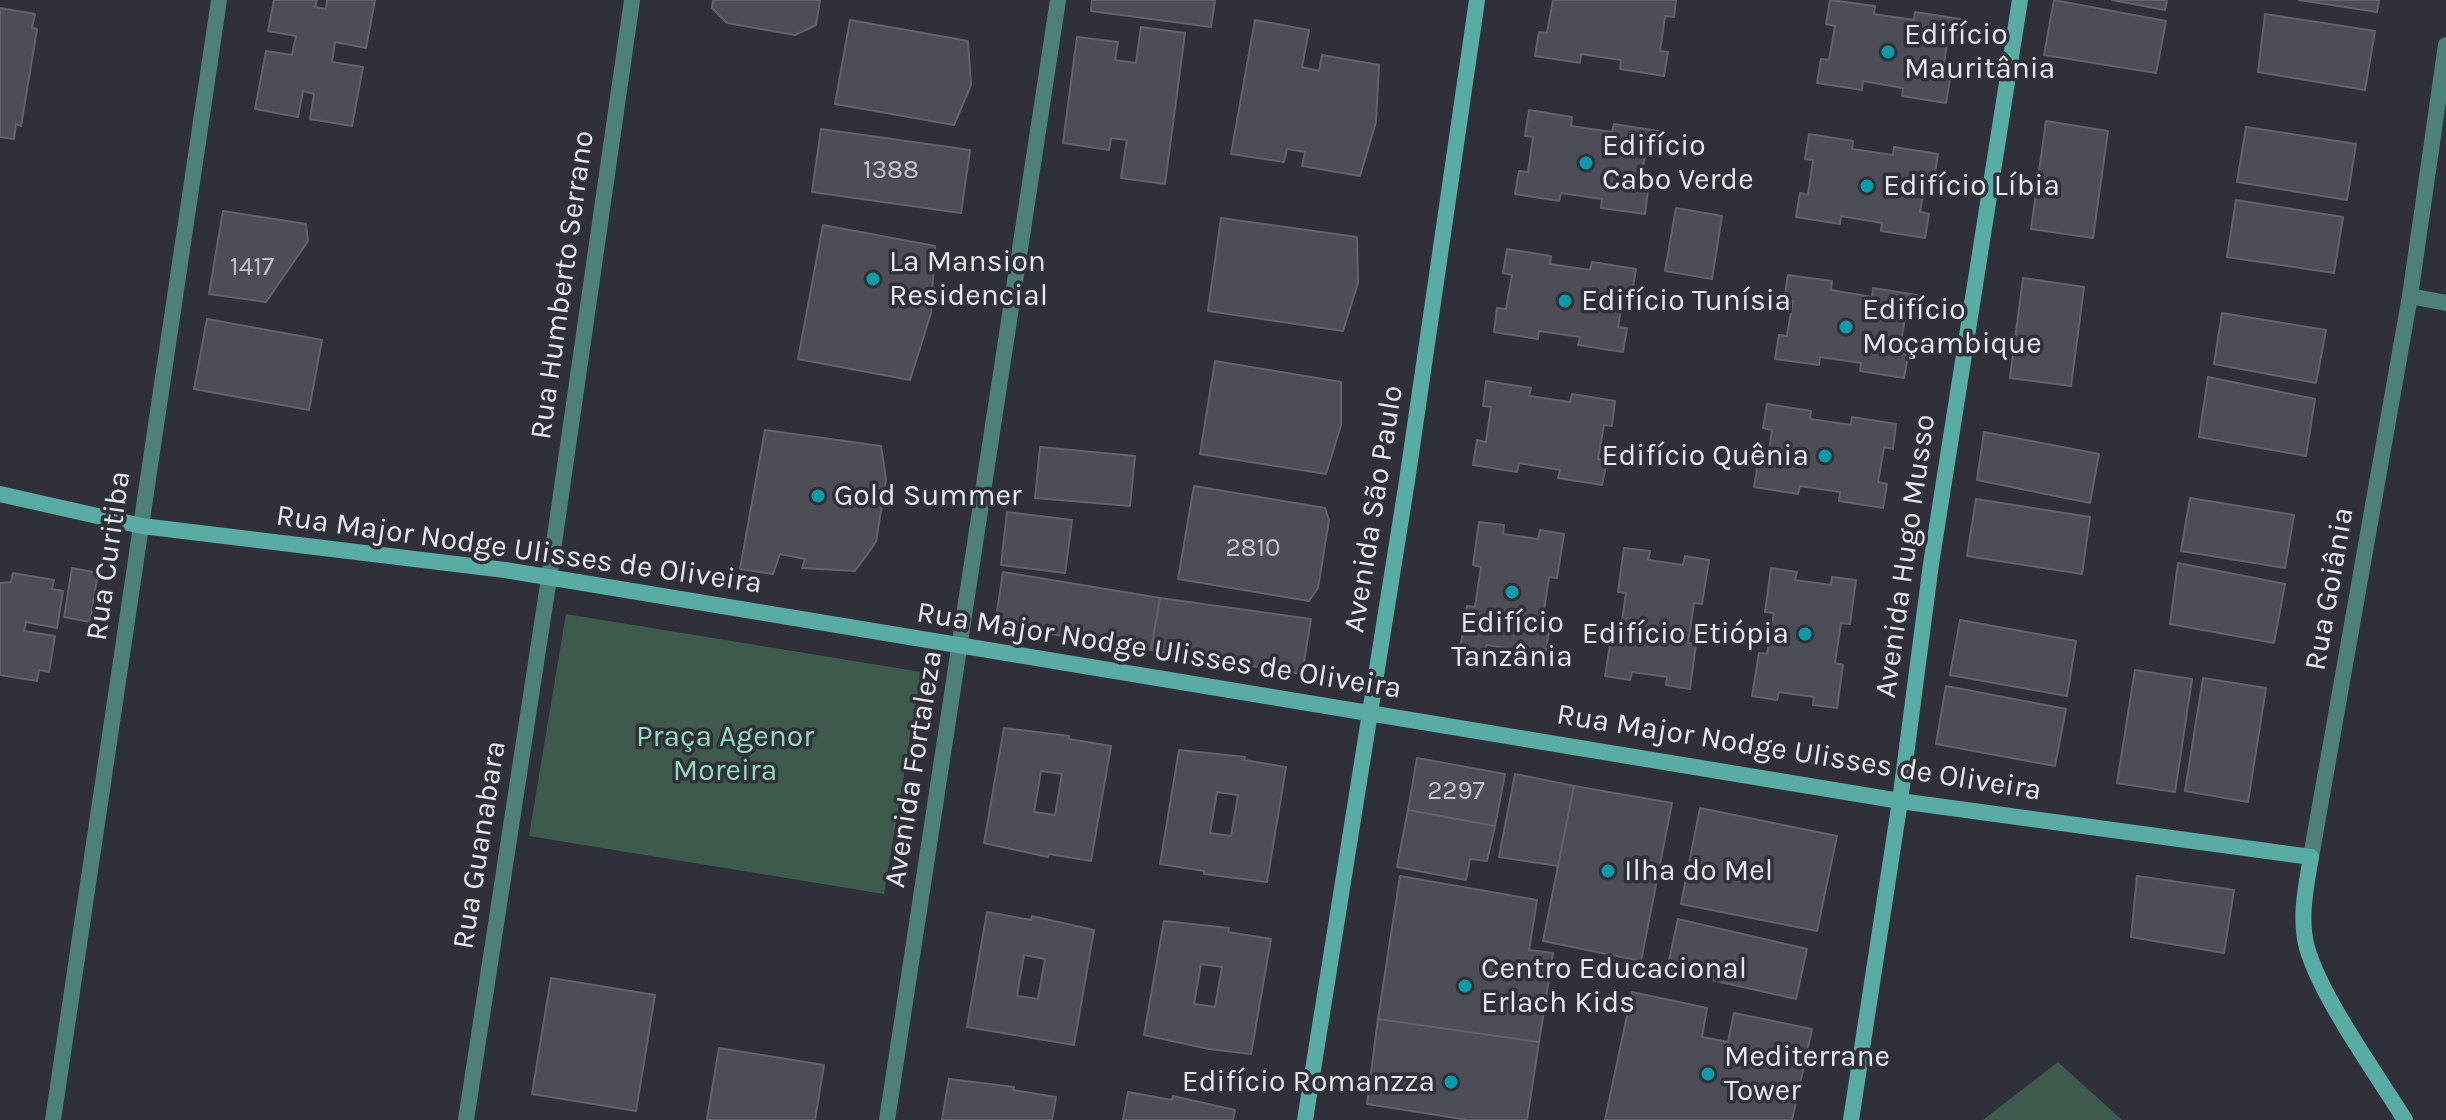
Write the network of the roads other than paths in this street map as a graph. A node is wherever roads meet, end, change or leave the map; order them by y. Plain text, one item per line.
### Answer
1 (219, 0) edge
2 (632, 0) edge
3 (1058, 0) edge
4 (1477, 0) edge
5 (2020, 0) edge
6 (2446, 45) edge
7 (2410, 296) junction
8 (2446, 303) edge
9 (0, 494) edge
10 (142, 526) junction
11 (549, 578) junction
12 (961, 648) junction
13 (1369, 713) junction
14 (1900, 801) junction
15 (2311, 857) junction
16 (53, 1120) edge
17 (466, 1120) edge
18 (887, 1120) edge
19 (1305, 1120) edge
20 (1851, 1120) edge
21 (2405, 1120) edge

1 - 10 street, Rua Curitiba
2 - 11 street, Rua Humberto Serrano
3 - 12 street, Avenida Fortaleza
4 - 13 main road, Avenida São Paulo
5 - 14 main road, Avenida Hugo Musso
6 - 7 street, Rua Goiânia
7 - 8 street
7 - 15 street, Rua Goiânia
9 - 10 main road, Rua Major Nodge Ulisses de Oliveira
10 - 11 main road, Rua Major Nodge Ulisses de Oliveira
10 - 16 street, Rua Curitiba
11 - 12 main road, Rua Major Nodge Ulisses de Oliveira
11 - 17 street, Rua Guanabara
12 - 13 main road, Rua Major Nodge Ulisses de Oliveira
12 - 18 street, Avenida Fortaleza
13 - 14 main road, Rua Major Nodge Ulisses de Oliveira
13 - 19 main road, Avenida São Paulo
14 - 15 main road, Rua Major Nodge Ulisses de Oliveira
14 - 20 main road, Avenida Hugo Musso
15 - 21 main road, Rua Goiânia

